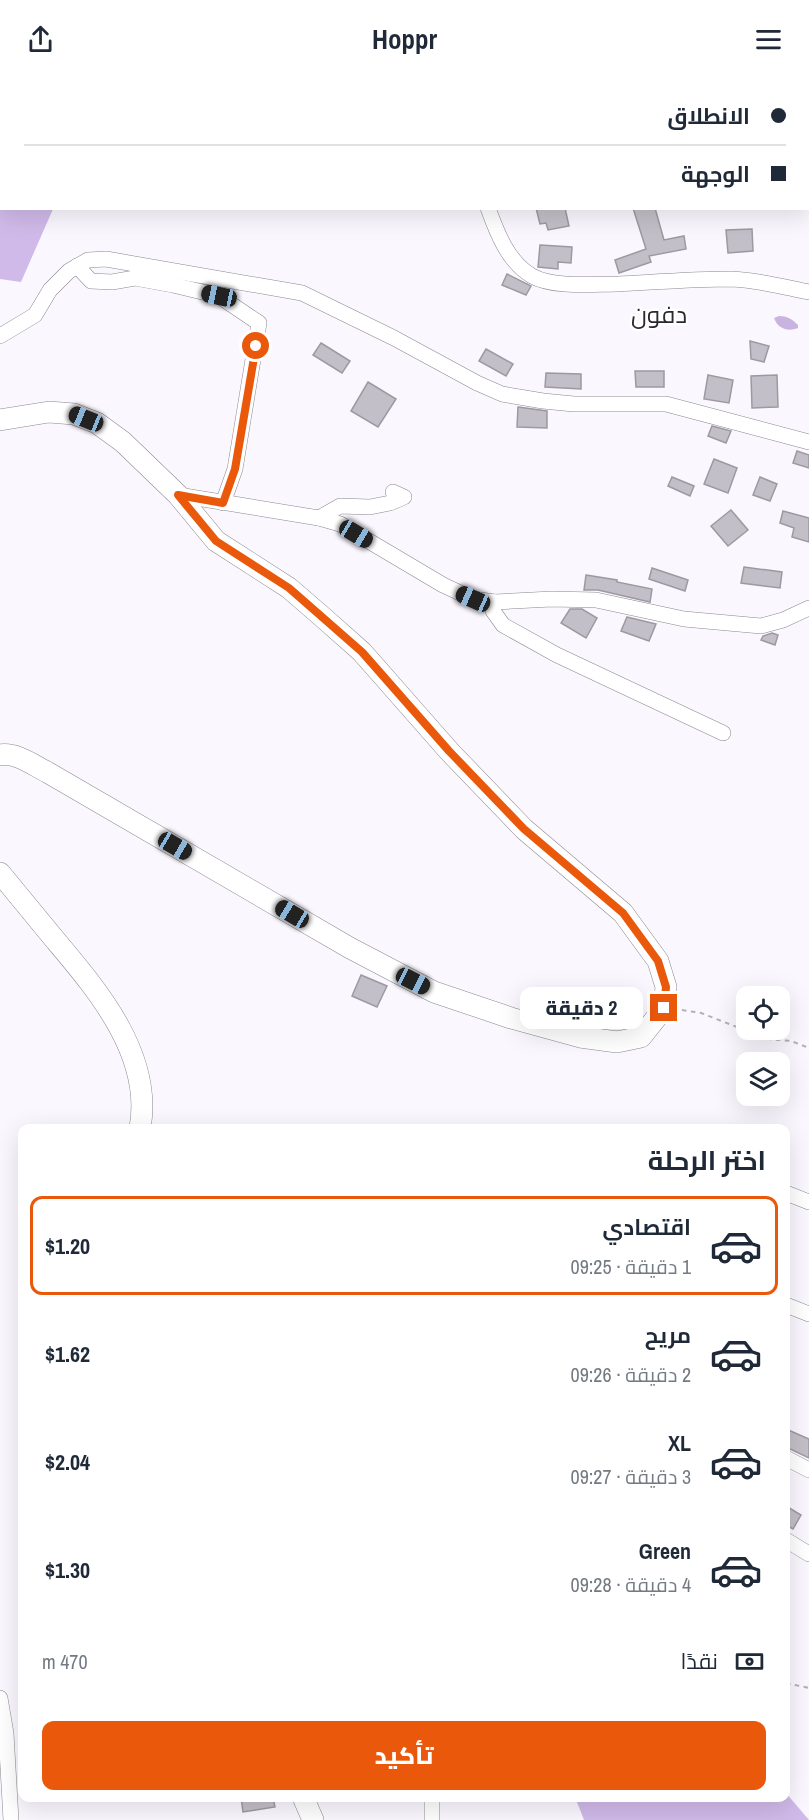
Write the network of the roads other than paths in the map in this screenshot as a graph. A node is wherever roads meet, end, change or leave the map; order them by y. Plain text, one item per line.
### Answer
1 (489, 210) edge
2 (77, 266) junction
3 (809, 292) edge
4 (0, 336) edge
5 (0, 420) edge
6 (809, 442) edge
7 (393, 492) dead end
8 (178, 495) junction
9 (223, 503) junction
10 (319, 518) junction
11 (495, 602) junction
12 (809, 608) edge
13 (723, 733) dead end
14 (0, 755) edge
15 (0, 873) edge
16 (141, 1124) edge
17 (790, 1195) edge
18 (809, 1202) edge
19 (790, 1307) edge
20 (809, 1314) edge
21 (790, 1460) edge
22 (809, 1470) edge
23 (790, 1542) edge
24 (809, 1554) edge
25 (0, 1698) edge
26 (305, 1802) edge
27 (432, 1802) edge
28 (11, 1820) edge
29 (313, 1820) edge
30 (432, 1820) edge

1 - 3 street
2 - 4 street
2 - 6 street
2 - 9 street
5 - 8 street
7 - 10 street
8 - 9 street
8 - 14 street
9 - 10 street
10 - 11 street
11 - 12 street
11 - 13 street
15 - 16 street
17 - 18 street
19 - 20 street
21 - 22 street
23 - 24 street
25 - 28 street
26 - 29 street
27 - 30 street

